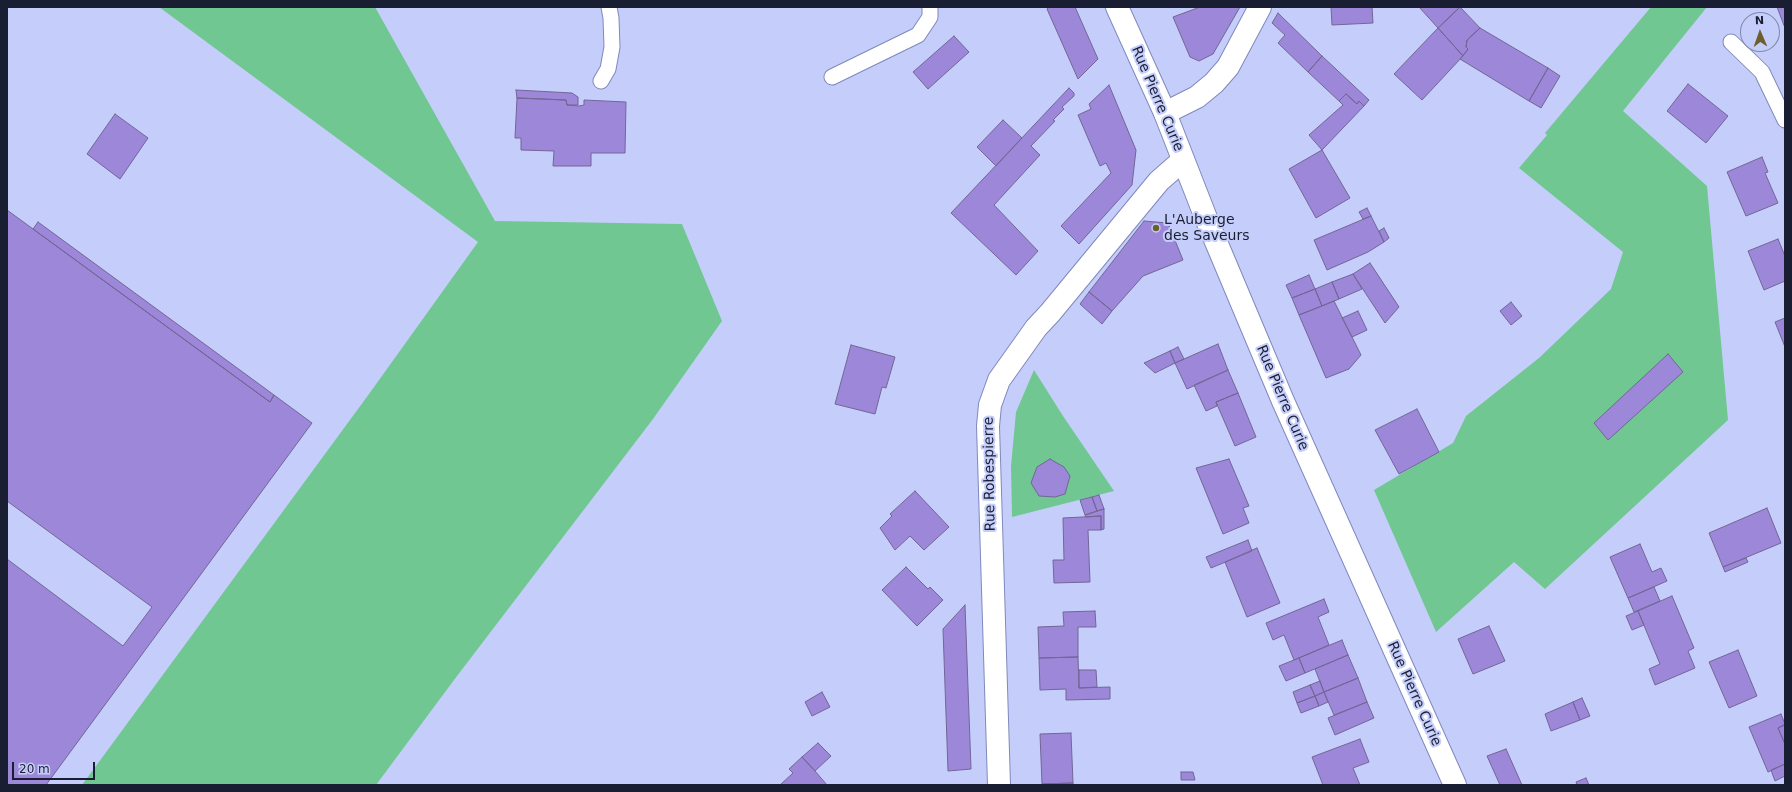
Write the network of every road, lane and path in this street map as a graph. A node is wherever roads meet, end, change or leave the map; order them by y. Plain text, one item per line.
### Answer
1 (609, 7) edge
2 (930, 7) edge
3 (1117, 7) edge
4 (1260, 7) edge
5 (1731, 42) dead end
6 (832, 77) dead end
7 (601, 81) dead end
8 (1165, 112) junction
9 (1785, 120) edge
10 (1183, 160) junction
11 (999, 785) edge
12 (1455, 785) edge

1 - 7 lane
2 - 6 lane
3 - 8 main road, Rue Pierre Curie
4 - 8 main road
5 - 9 lane
8 - 10 main road, Rue Pierre Curie
10 - 11 main road, Rue Robespierre
10 - 12 main road, Rue Pierre Curie

